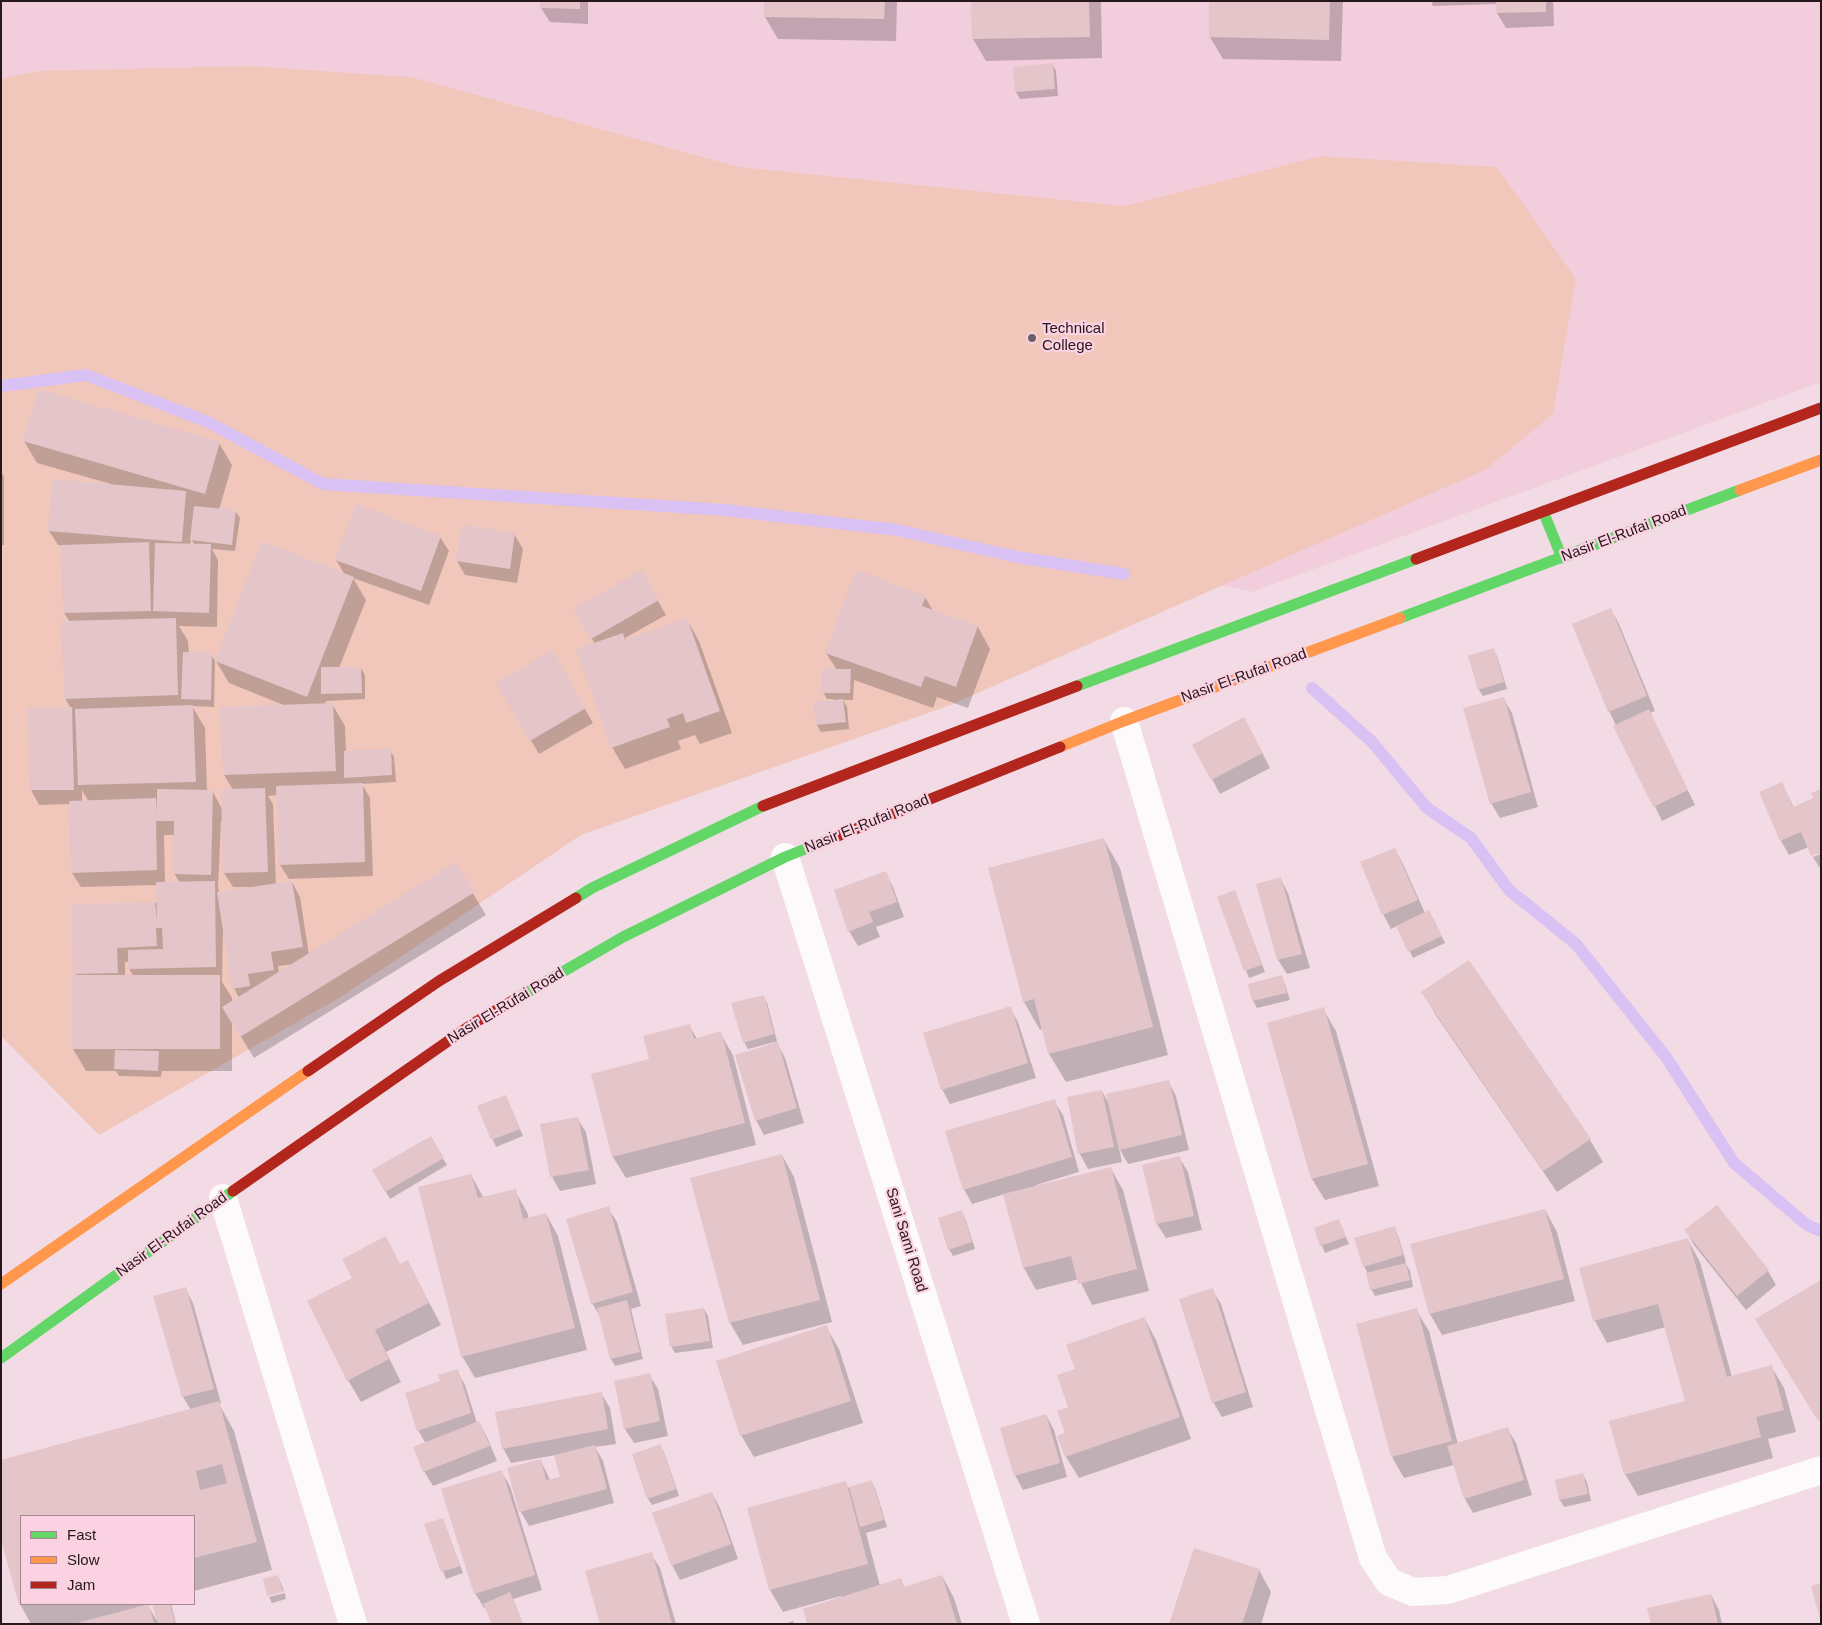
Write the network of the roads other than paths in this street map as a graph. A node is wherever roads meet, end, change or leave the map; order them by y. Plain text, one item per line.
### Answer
1 (1821, 408) edge
2 (1821, 460) edge
3 (1543, 511) junction
4 (1562, 558) junction
5 (1124, 721) junction
6 (786, 857) junction
7 (223, 1198) junction
8 (1, 1284) edge
9 (1, 1358) edge
10 (1821, 1470) edge
11 (353, 1624) edge
12 (1026, 1624) edge

1 - 3 main road
2 - 4 main road, Nasir El-Rufai Road
3 - 4 main road
3 - 8 main road
4 - 5 main road, Nasir El-Rufai Road
5 - 6 main road, Nasir El-Rufai Road
5 - 10 street
6 - 7 main road, Nasir El-Rufai Road
6 - 12 street, Sani Sami Road
7 - 9 main road, Nasir El-Rufai Road
7 - 11 street

